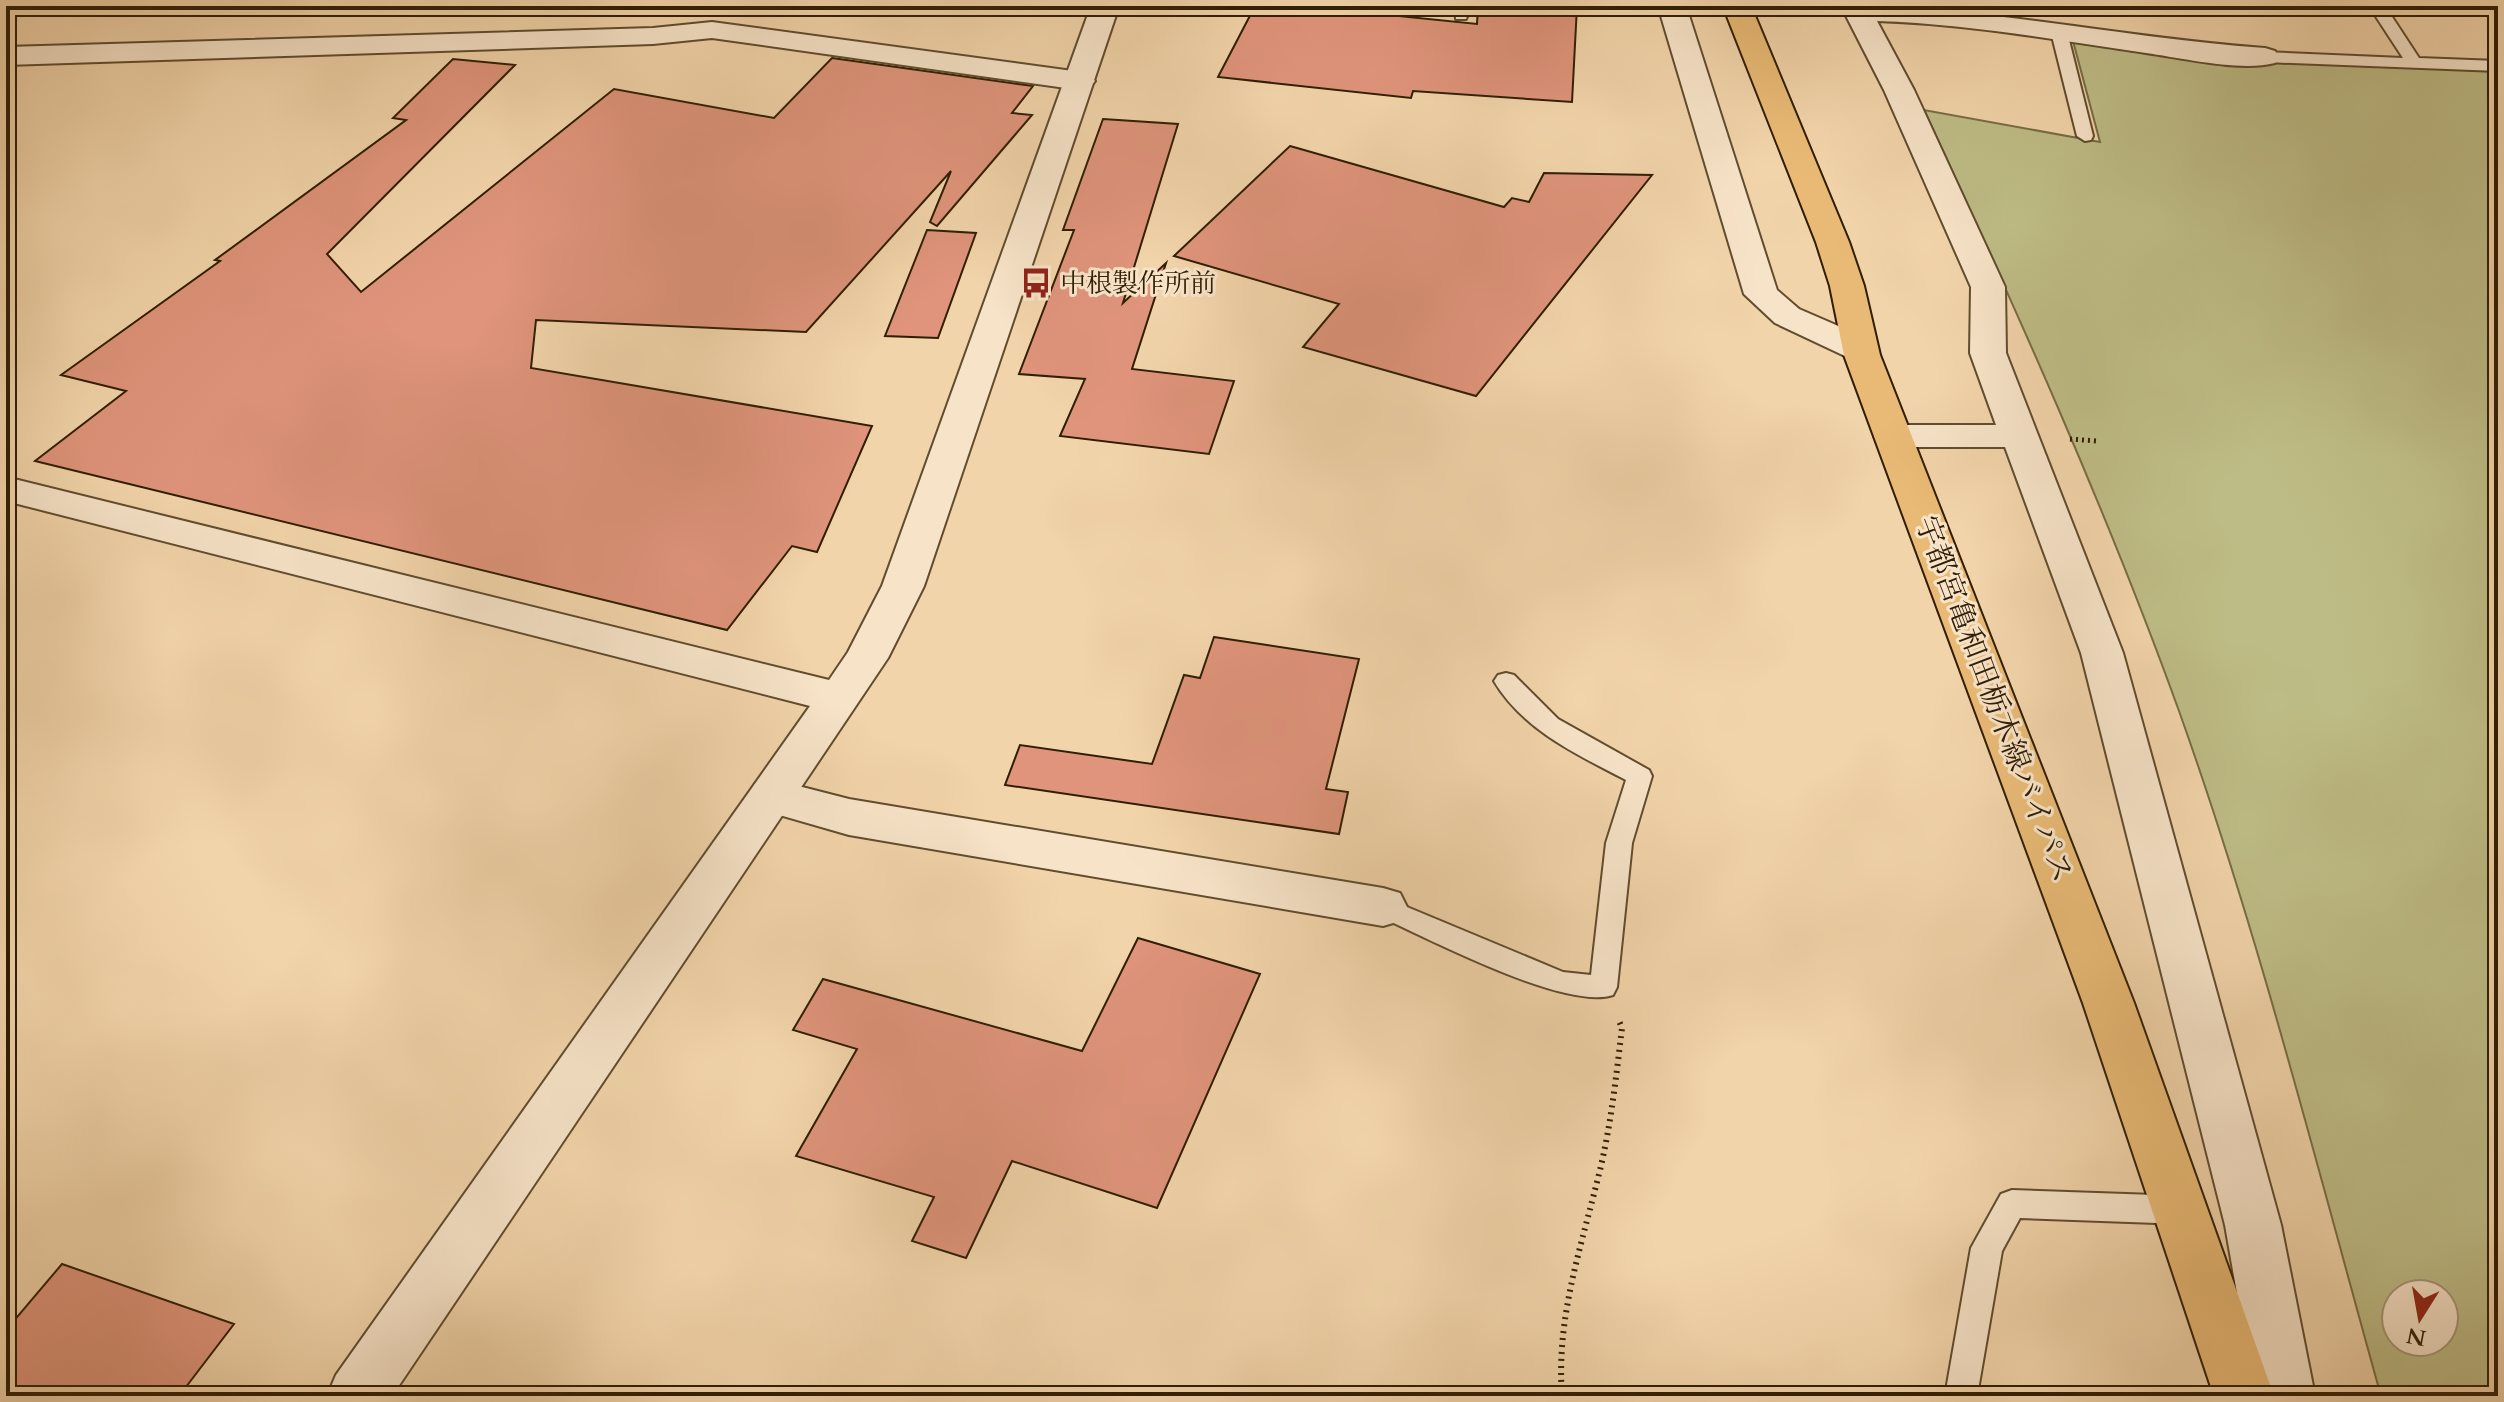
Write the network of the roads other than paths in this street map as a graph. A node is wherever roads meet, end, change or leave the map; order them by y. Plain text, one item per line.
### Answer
1 (695, 6) edge
2 (1105, 6) edge
3 (1672, 6) edge
4 (1737, 6) edge
5 (2089, 6) edge
6 (2377, 6) edge
7 (1857, 9) edge
8 (712, 30) junction
9 (2059, 32) junction
10 (2092, 37) junction
11 (6, 56) edge
12 (2265, 57) joint
13 (2413, 61) junction
14 (2498, 66) edge
15 (1080, 81) junction
16 (2085, 136) dead end
17 (1860, 349) junction
18 (1893, 436) junction
19 (2021, 436) junction
20 (6, 489) edge
21 (1506, 681) dead end
22 (838, 698) junction
23 (771, 796) junction
24 (1383, 907) joint
25 (2184, 1210) junction
26 (357, 1396) edge
27 (1961, 1396) edge
28 (2244, 1396) edge
29 (2285, 1396) edge

1 - 8 street
2 - 15 street
3 - 17 street
4 - 17 main road, 宇都宮亀和田栃木線バイパス
5 - 10 street
6 - 13 lane
7 - 9 street
7 - 19 street
8 - 11 street
8 - 15 street
9 - 10 street
9 - 16 lane
10 - 12 street
12 - 13 lane
13 - 14 lane
15 - 22 street
17 - 18 main road, 宇都宮亀和田栃木線バイパス
18 - 19 street
18 - 25 main road, 宇都宮亀和田栃木線バイパス
19 - 29 street
20 - 22 street
21 - 24 lane
22 - 23 street
23 - 24 street
23 - 26 street
25 - 27 lane
25 - 28 main road, 宇都宮亀和田栃木線バイパス

